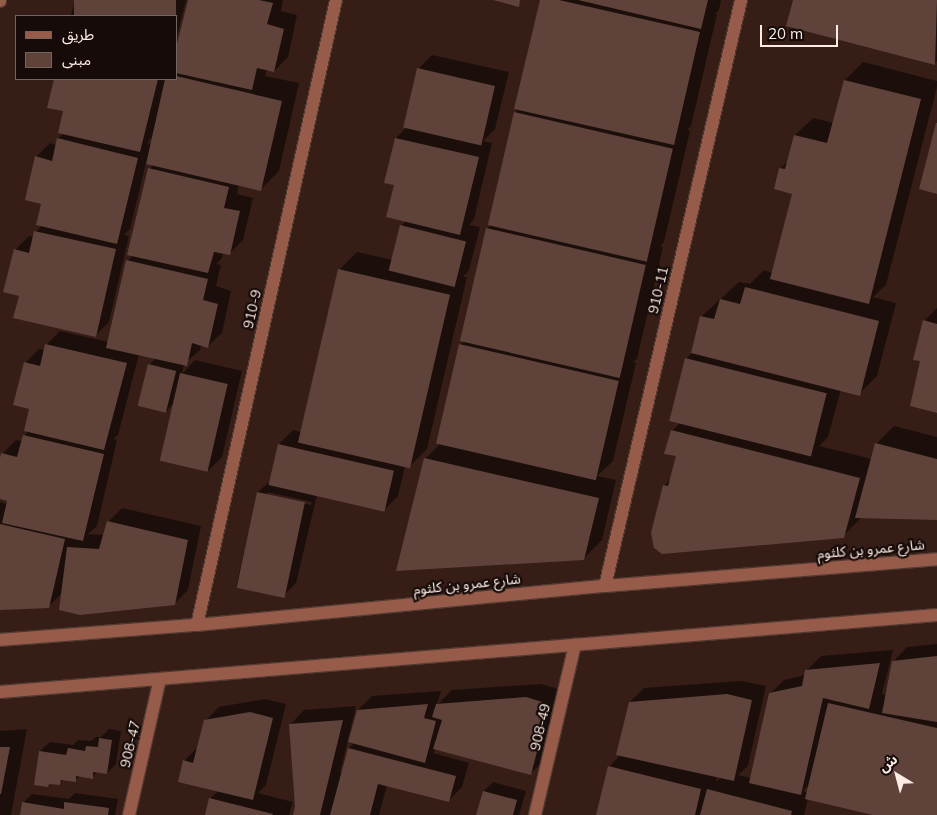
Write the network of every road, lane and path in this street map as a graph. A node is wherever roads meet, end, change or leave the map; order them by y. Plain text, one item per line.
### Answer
1 (336, 0) edge
2 (741, 0) edge
3 (937, 559) edge
4 (605, 586) junction
5 (937, 615) edge
6 (197, 625) junction
7 (0, 640) edge
8 (575, 645) junction
9 (160, 679) junction
10 (0, 692) edge
11 (129, 815) edge
12 (535, 815) edge

1 - 6 street, 910-9
2 - 4 street, 910-11
3 - 4 street, شارع عمرو بن كلثوم
4 - 6 street, شارع عمرو بن كلثوم
5 - 8 street
6 - 7 street, شارع عمرو بن كلثوم
8 - 9 street
8 - 12 street, 908-49
9 - 10 street
9 - 11 street, 908-47

